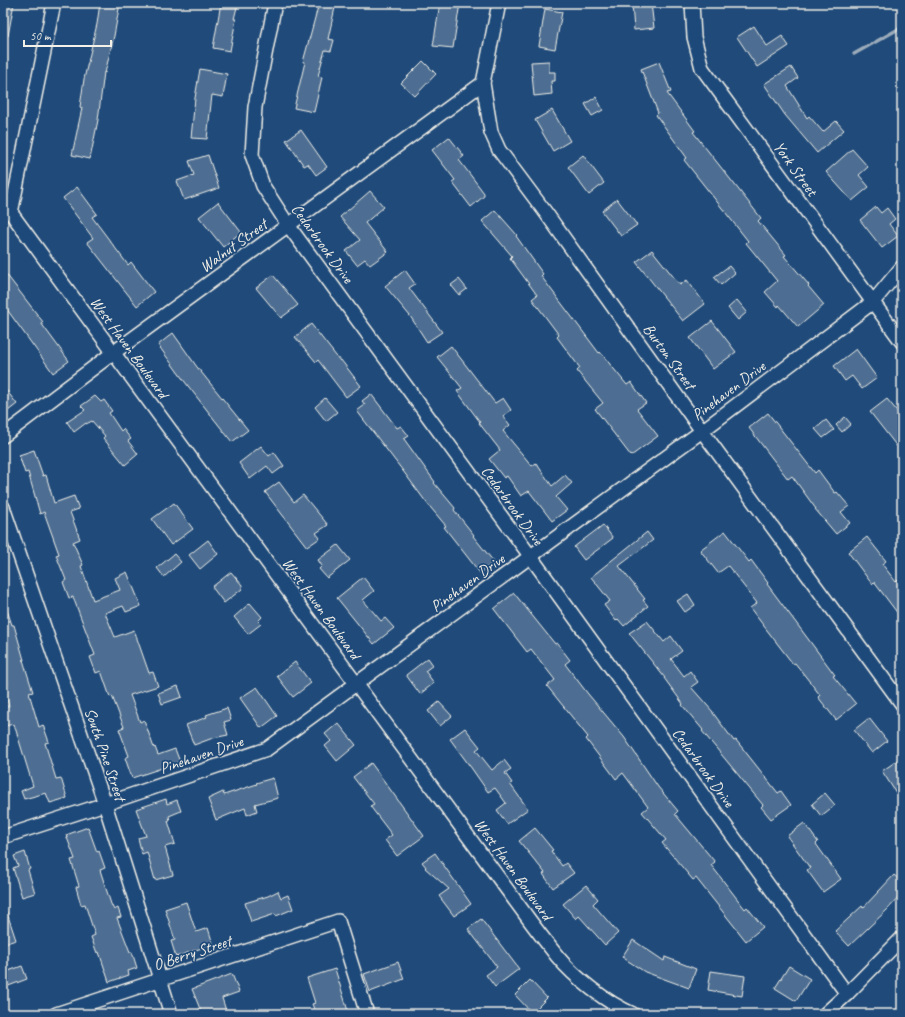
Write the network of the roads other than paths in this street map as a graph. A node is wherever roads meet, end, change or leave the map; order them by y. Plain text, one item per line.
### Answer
1 (54, 3) edge
2 (275, 3) edge
3 (499, 3) edge
4 (692, 3) edge
5 (483, 83) junction
6 (3, 202) edge
7 (11, 213) junction
8 (288, 225) junction
9 (902, 268) edge
10 (873, 302) junction
11 (902, 342) edge
12 (113, 353) junction
13 (702, 431) junction
14 (3, 436) edge
15 (3, 507) edge
16 (531, 557) junction
17 (356, 684) junction
18 (902, 704) edge
19 (105, 804) junction
20 (3, 837) edge
21 (902, 938) edge
22 (160, 980) junction
23 (847, 994) junction
24 (56, 1014) edge
25 (171, 1014) edge
26 (367, 1014) edge
27 (633, 1014) edge
28 (825, 1014) edge

1 - 7 street
2 - 8 street, Cedarbrook Drive
3 - 5 street, Burton Street
4 - 10 street, York Street
5 - 8 street, Walnut Street
5 - 13 street, Burton Street
6 - 7 street, West Haven Boulevard
7 - 12 street, West Haven Boulevard
8 - 12 street, Walnut Street
8 - 16 street, Cedarbrook Drive
9 - 10 street, Pinehaven Drive
10 - 11 street, York Street
10 - 13 street, Pinehaven Drive
12 - 14 street, Walnut Street
12 - 17 street, West Haven Boulevard
13 - 16 street, Pinehaven Drive
13 - 18 street, Burton Street
15 - 19 street, South Pine Street
16 - 17 street, Pinehaven Drive
16 - 23 street, Cedarbrook Drive
17 - 19 street, Pinehaven Drive
17 - 27 street, West Haven Boulevard
19 - 20 street, Pinehaven Drive
19 - 22 street, South Pine Street
21 - 23 street
22 - 24 street, O Berry Street
22 - 25 street, South Pine Street
22 - 26 street, O Berry Street
23 - 28 street

